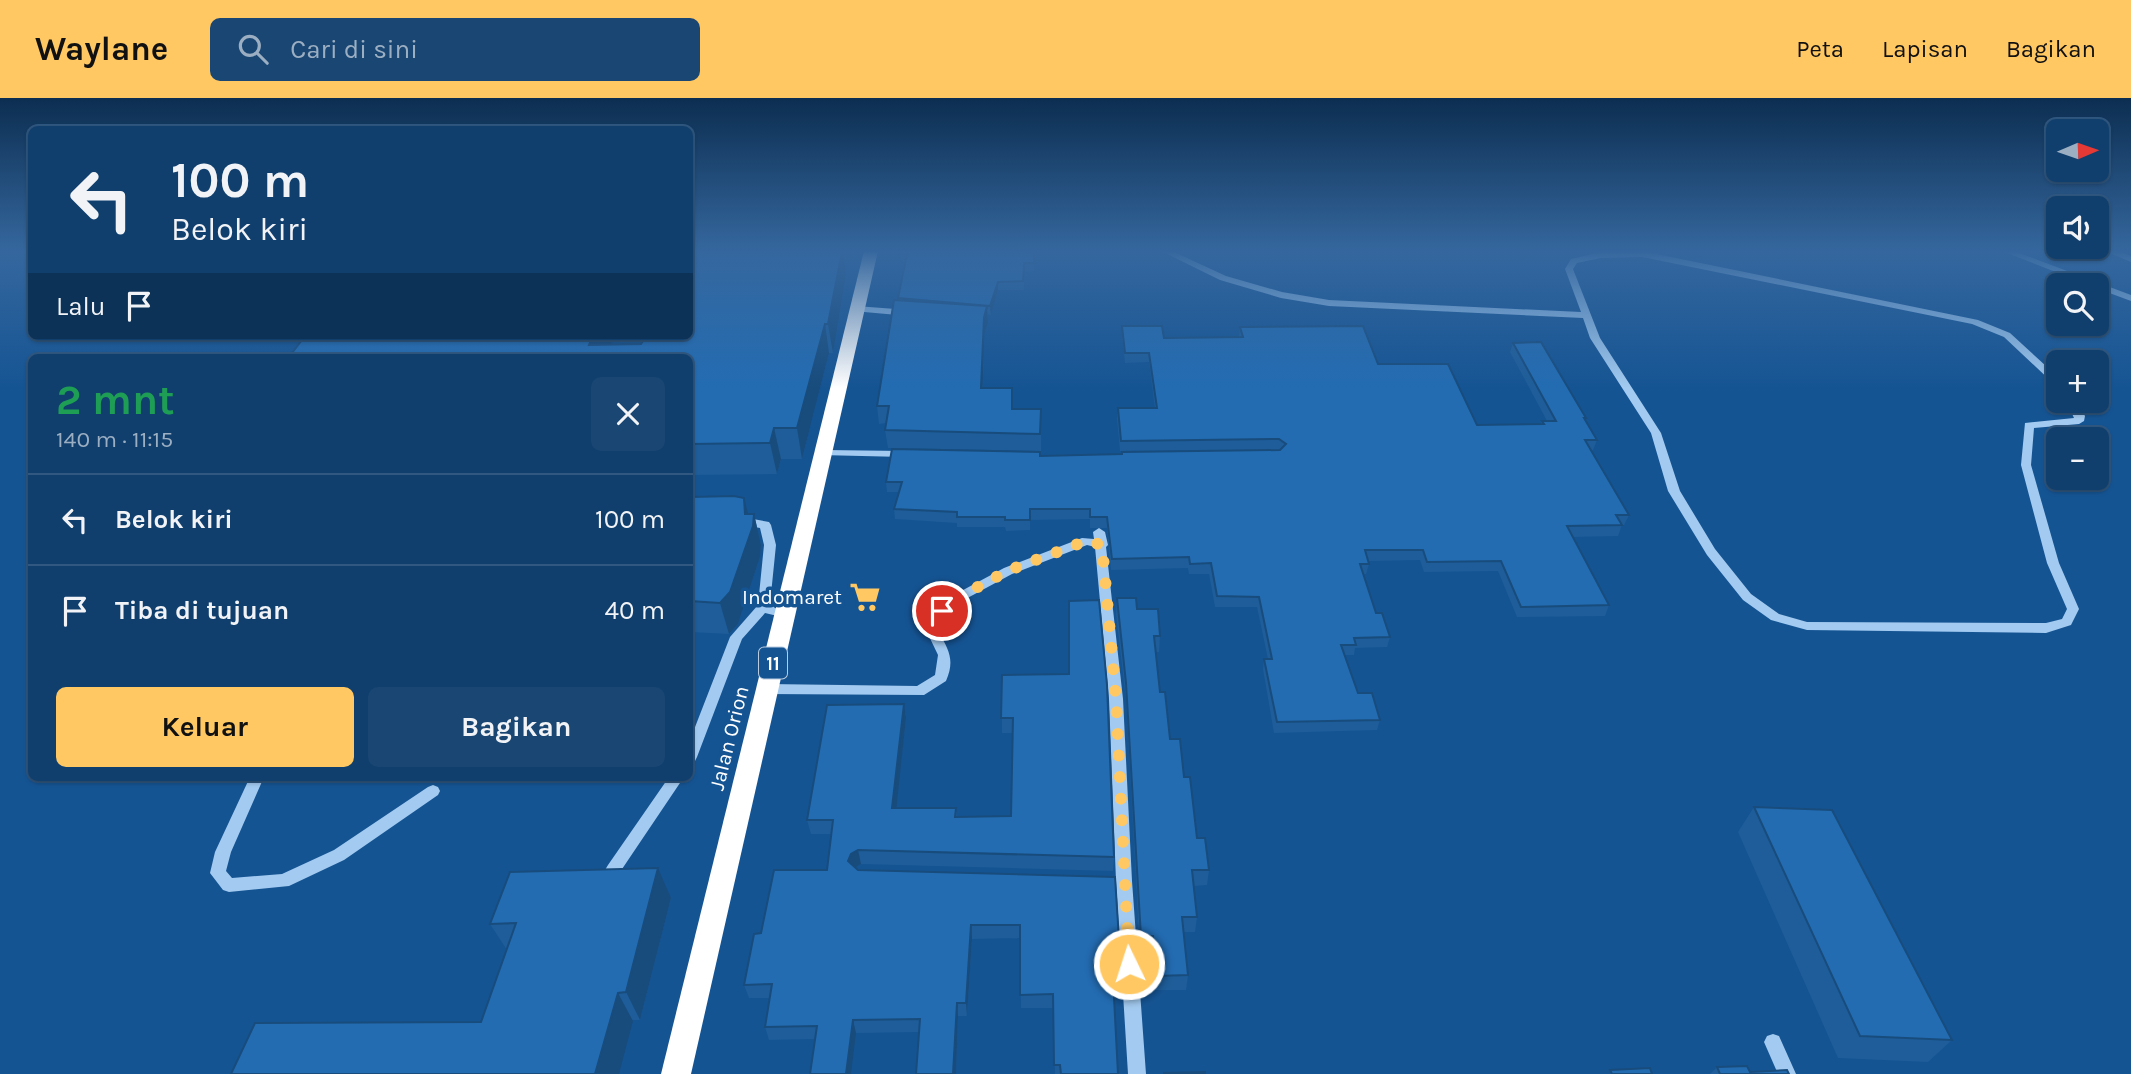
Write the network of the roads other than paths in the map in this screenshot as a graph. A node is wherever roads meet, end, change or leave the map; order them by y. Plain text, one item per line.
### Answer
1 (859, 297) edge
2 (1290, 297) edge
3 (1580, 297) edge
4 (1850, 297) edge
5 (856, 309) junction
6 (920, 314) edge
7 (1587, 315) junction
8 (2046, 372) edge
9 (2078, 413) edge
10 (824, 453) junction
11 (917, 454) edge
12 (726, 520) edge
13 (764, 606) junction
14 (786, 614) junction
15 (766, 689) junction
16 (693, 749) edge
17 (255, 781) edge
18 (674, 781) edge
19 (433, 791) dead end
20 (613, 870) edge
21 (1117, 881) joint
22 (1773, 1042) dead end
23 (676, 1074) edge
24 (1137, 1074) edge
25 (1787, 1074) edge

1 - 5 highway, Jalan Orion / 11
2 - 7 street
3 - 7 street
4 - 8 street
5 - 6 street
5 - 10 highway, Jalan Orion / 11
7 - 9 street
10 - 11 street
10 - 14 highway, Jalan Orion / 11
12 - 13 street
13 - 14 street
13 - 16 street
14 - 15 highway, Jalan Orion / 11
15 - 21 street
15 - 23 highway, Jalan Orion / 11
17 - 19 street
18 - 20 street
21 - 24 street
22 - 25 street

